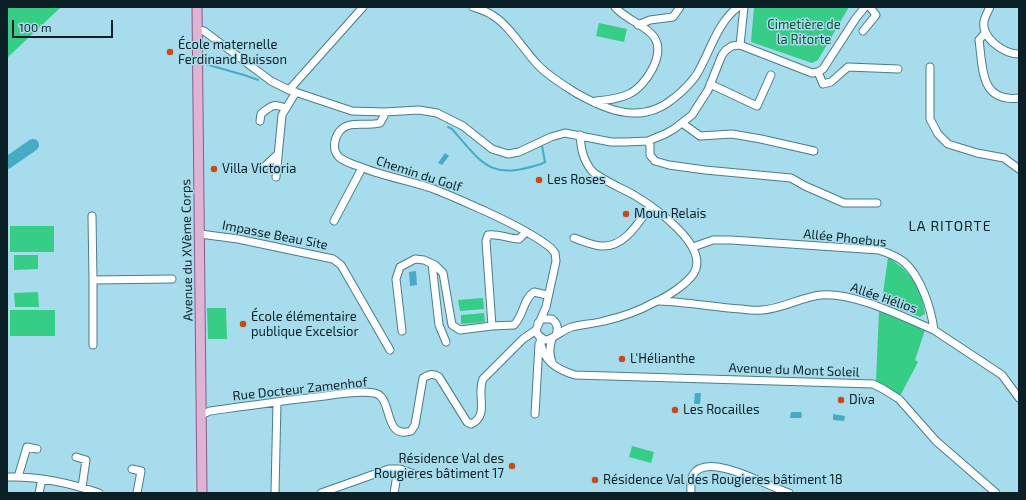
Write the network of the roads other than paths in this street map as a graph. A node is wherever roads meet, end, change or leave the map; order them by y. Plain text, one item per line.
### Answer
1 (197, 7) edge
2 (363, 7) edge
3 (473, 7) edge
4 (615, 7) edge
5 (680, 7) edge
6 (738, 7) edge
7 (744, 7) edge
8 (865, 7) edge
9 (870, 7) edge
10 (990, 7) edge
11 (638, 25) junction
12 (198, 30) junction
13 (863, 31) dead end
14 (985, 33) junction
15 (740, 45) junction
16 (1019, 54) edge
17 (930, 67) dead end
18 (898, 69) dead end
19 (818, 72) junction
20 (771, 75) dead end
21 (710, 84) junction
22 (292, 91) junction
23 (1019, 98) edge
24 (595, 103) junction
25 (285, 108) junction
26 (384, 112) junction
27 (260, 121) dead end
28 (682, 123) junction
29 (580, 135) junction
30 (648, 141) junction
31 (814, 151) dead end
32 (278, 154) junction
33 (264, 167) dead end
34 (362, 168) junction
35 (1019, 169) edge
36 (276, 177) dead end
37 (877, 203) dead end
38 (651, 206) junction
39 (92, 216) dead end
40 (334, 221) dead end
41 (526, 232) junction
42 (200, 234) junction
43 (574, 238) dead end
44 (693, 247) junction
45 (432, 264) junction
46 (93, 280) junction
47 (172, 280) dead end
48 (679, 287) junction
49 (547, 295) junction
50 (659, 301) junction
51 (683, 303) junction
52 (546, 307) junction
53 (553, 320) junction
54 (492, 326) junction
55 (537, 327) junction
56 (572, 327) junction
57 (934, 330) junction
58 (402, 331) dead end
59 (554, 337) junction
60 (540, 338) junction
61 (446, 342) dead end
62 (93, 345) dead end
63 (390, 350) dead end
64 (553, 364) junction
65 (1019, 398) edge
66 (277, 402) junction
67 (535, 414) dead end
68 (201, 415) junction
69 (37, 449) dead end
70 (76, 457) dead end
71 (132, 469) dead end
72 (398, 469) junction
73 (417, 475) dead end
74 (7, 477) edge
75 (18, 477) junction
76 (42, 479) junction
77 (82, 487) junction
78 (40, 493) edge
79 (99, 493) edge
80 (137, 493) edge
81 (202, 493) edge
82 (275, 493) edge
83 (321, 493) edge
84 (394, 493) edge
85 (691, 493) edge
86 (789, 493) edge
87 (996, 493) edge

1 - 12 main road, Avenue du XVème Corps
2 - 22 street
3 - 24 street
4 - 11 street
5 - 11 street
6 - 24 street
7 - 15 street
8 - 19 street
9 - 13 street
10 - 14 street
11 - 24 street
12 - 22 street
12 - 42 main road, Avenue du XVème Corps
14 - 16 street
14 - 23 street
15 - 19 street
15 - 21 street
17 - 35 street
18 - 19 street
20 - 21 street
21 - 28 street
22 - 25 street
22 - 26 street
25 - 27 street
25 - 32 street
26 - 29 street
26 - 34 street, Chemin du Golf
28 - 30 street
28 - 31 street
29 - 30 street
29 - 38 street
30 - 37 street
32 - 33 street
32 - 36 street
34 - 40 street
34 - 41 street, Chemin du Golf
38 - 43 street
38 - 44 street
39 - 46 street
41 - 49 street, Chemin du Golf
41 - 54 street
42 - 63 street, Impasse Beau Site
42 - 68 main road, Avenue du XVème Corps
44 - 48 street
44 - 57 street, Allée Phoebus
45 - 54 street
45 - 58 street
45 - 61 street
46 - 47 street
46 - 62 street
48 - 50 street
48 - 51 street
49 - 52 street, Chemin du Golf
49 - 54 street
50 - 51 street, Allée Hélios
50 - 56 street
51 - 57 street, Allée Hélios
52 - 53 street
52 - 55 street, Chemin du Golf
53 - 55 street
53 - 56 street
53 - 59 street
55 - 60 street
55 - 66 street, Rue Docteur Zamenhof
56 - 59 street
57 - 65 street
59 - 60 street
59 - 64 street
60 - 64 street, Avenue du Mont Soleil
60 - 67 street
64 - 87 street, Avenue du Mont Soleil
66 - 68 street, Rue Docteur Zamenhof
66 - 82 street
68 - 81 main road, Avenue du XVème Corps
69 - 75 street
70 - 77 street
71 - 80 street
72 - 73 street
72 - 83 street
72 - 84 street
74 - 75 street
75 - 76 street
76 - 77 street
76 - 78 street
77 - 79 street
85 - 86 street

